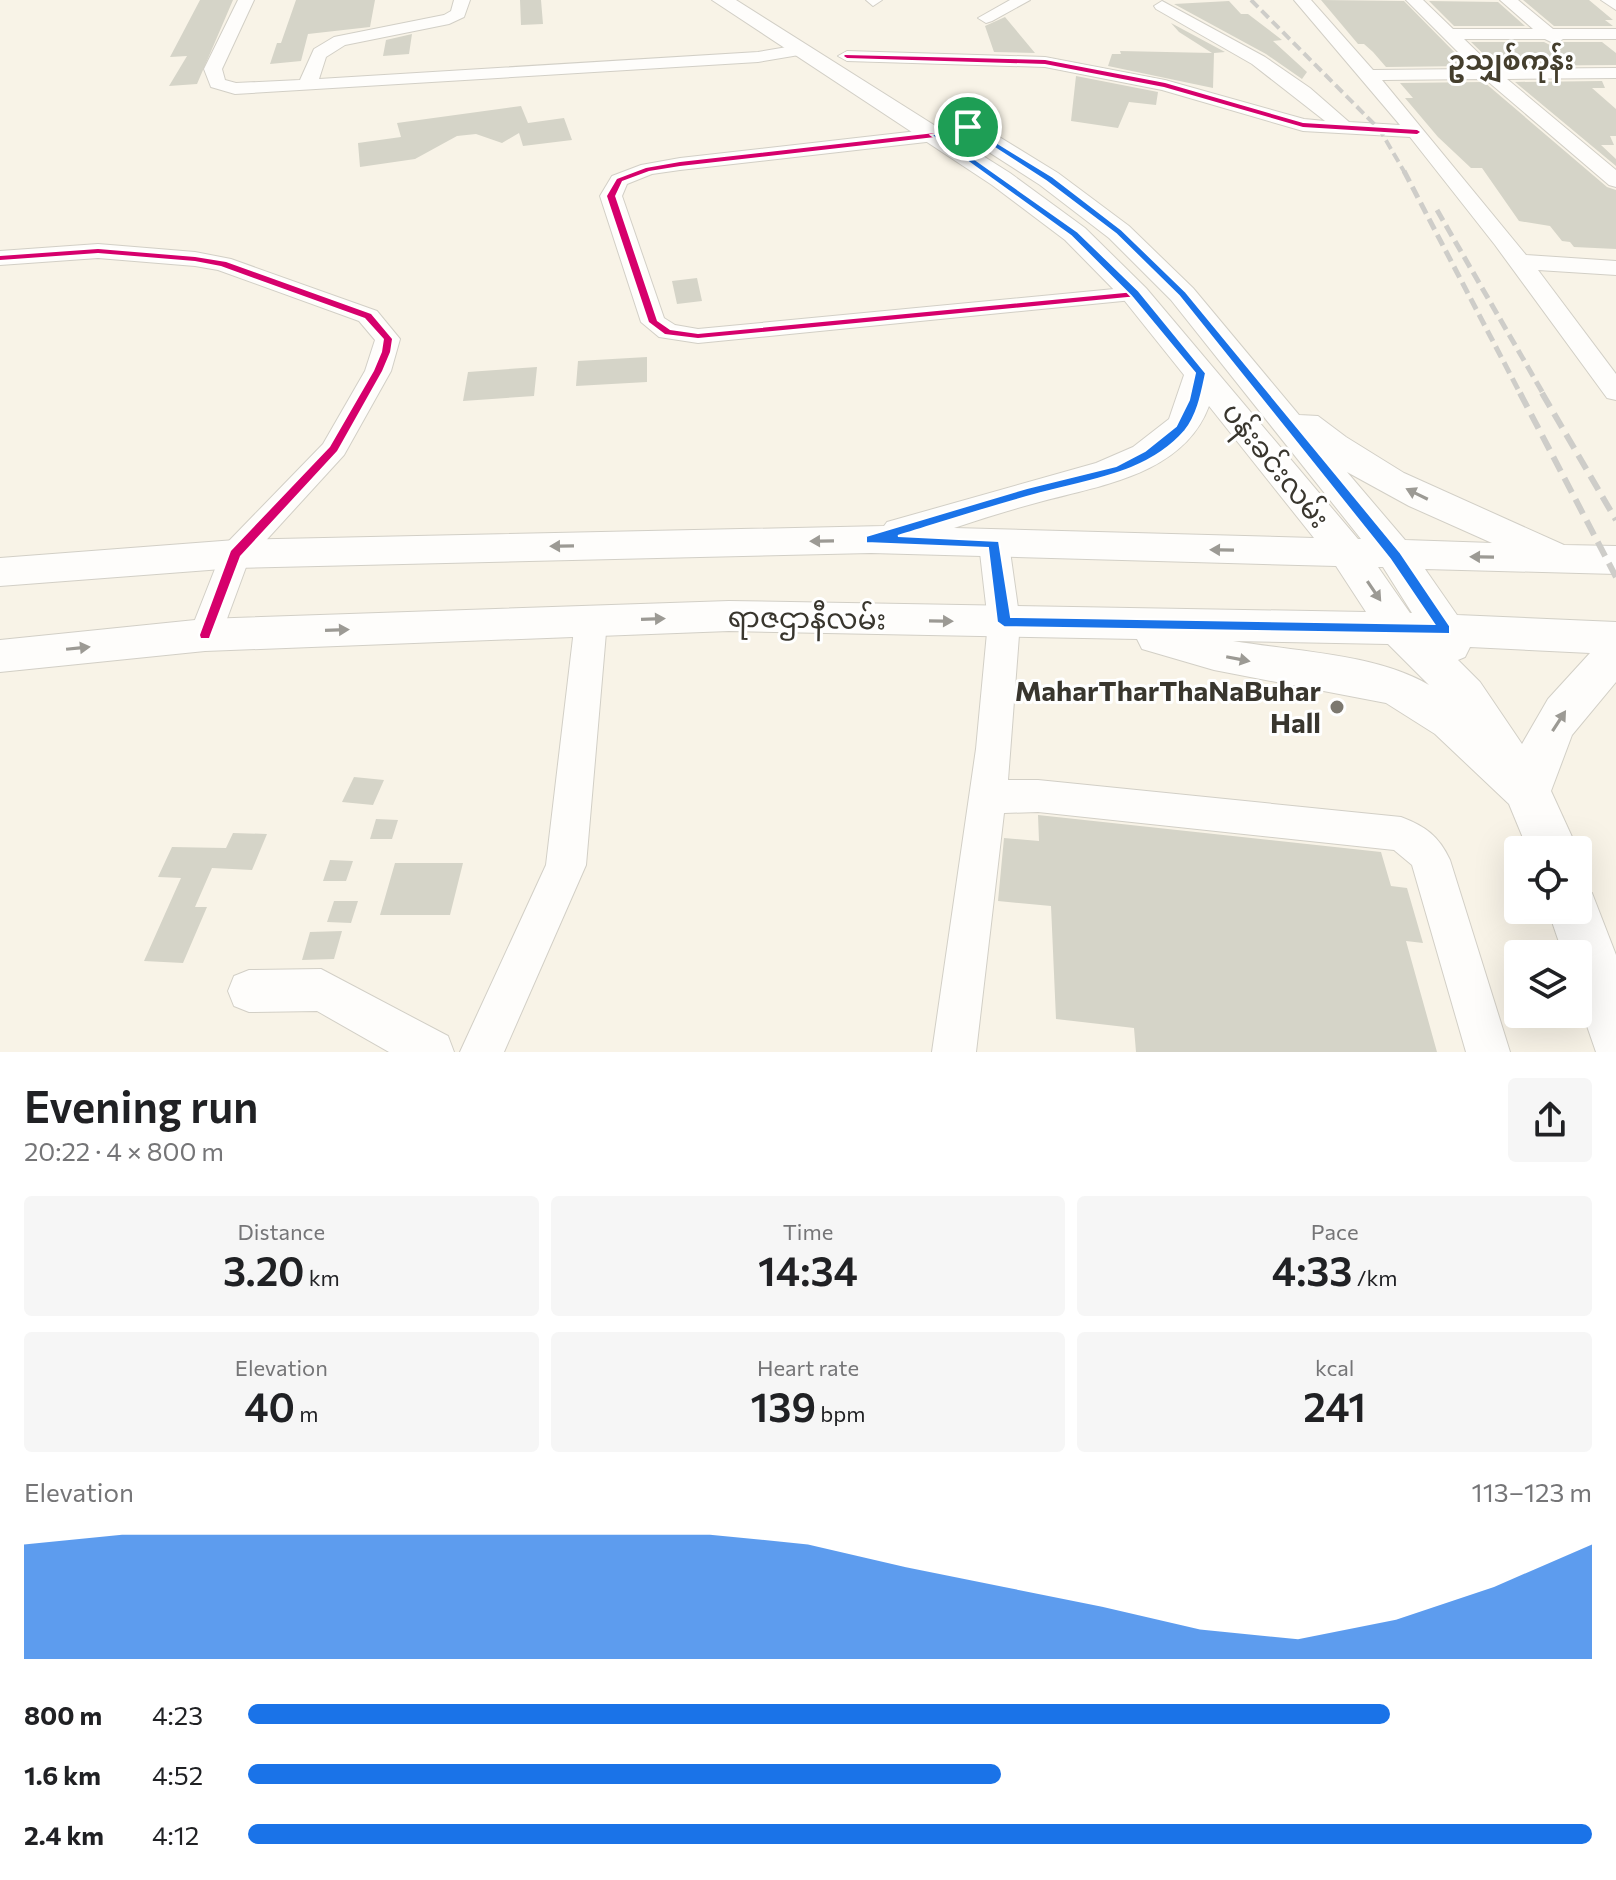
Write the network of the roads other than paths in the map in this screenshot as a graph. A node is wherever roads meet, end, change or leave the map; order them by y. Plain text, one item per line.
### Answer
1 (246, 0) edge
2 (462, 0) edge
3 (722, 0) edge
4 (758, 0) edge
5 (1022, 0) edge
6 (1302, 0) edge
7 (1414, 0) edge
8 (1508, 0) edge
9 (1609, 0) edge
10 (1616, 5) edge
11 (1162, 6) dead end
12 (986, 18) dead end
13 (1449, 34) junction
14 (1548, 34) junction
15 (1616, 34) edge
16 (799, 50) junction
17 (847, 56) junction
18 (1607, 73) edge
19 (1370, 75) junction
20 (1491, 75) junction
21 (308, 85) junction
22 (1616, 87) edge
23 (968, 127) junction
24 (1345, 129) junction
25 (1417, 132) junction
26 (935, 135) junction
27 (1616, 181) edge
28 (0, 258) edge
29 (1522, 262) junction
30 (1616, 268) edge
31 (1135, 294) junction
32 (1242, 372) junction
33 (1201, 373) junction
34 (1616, 392) edge
35 (871, 539) junction
36 (994, 544) junction
37 (1348, 553) junction
38 (235, 554) junction
39 (1395, 555) junction
40 (1565, 559) junction
41 (1616, 560) edge
42 (0, 572) edge
43 (591, 621) junction
44 (1004, 622) junction
45 (1109, 624) junction
46 (1398, 628) junction
47 (1445, 630) junction
48 (205, 635) junction
49 (1616, 638) edge
50 (1616, 650) edge
51 (0, 656) edge
52 (1465, 694) junction
53 (1527, 791) junction
54 (987, 797) junction
55 (1547, 836) edge
56 (1579, 924) edge
57 (249, 991) dead end
58 (1616, 1032) edge
59 (432, 1052) edge
60 (482, 1052) edge
61 (954, 1052) edge
62 (1488, 1052) edge

1 - 21 street
2 - 21 street
3 - 16 main road, ပန်းခင်းလမ်း
4 - 17 main road
5 - 12 street
6 - 19 street
7 - 13 street
8 - 14 street
9 - 10 street
11 - 24 street
13 - 14 street
13 - 20 street
14 - 15 street
14 - 18 street
16 - 21 street
16 - 26 main road, ပန်းခင်းလမ်း
17 - 23 main road
17 - 24 street
18 - 20 street
18 - 22 street
19 - 20 street
19 - 25 street
20 - 27 street
23 - 26 street
23 - 32 main road
24 - 25 street
25 - 29 street
26 - 31 main road, ပန်းခင်းလမ်း
26 - 31 street
28 - 38 street
29 - 30 street
29 - 34 street
31 - 33 main road, ပန်းခင်းလမ်း
32 - 39 main road
40 -> 32 main road
33 - 35 main road
33 - 37 main road, ပန်းခင်းလမ်း
35 - 36 main road
35 -> 38 main road
37 -> 36 main road
36 - 44 street
37 - 39 main road
37 -> 46 main road, ပန်းခင်းလမ်း
38 - 42 main road
38 - 48 street
40 -> 39 main road
39 - 47 main road
40 - 41 main road
43 -> 44 main road, ရာဇဌာနီလမ်း
48 -> 43 main road, ရာဇဌာနီလမ်း
43 - 60 street
44 - 45 main road, ရာဇဌာနီလမ်း
44 - 54 street
45 - 46 main road, ရာဇဌာနီလမ်း
45 -> 53 main road
46 - 47 main road, ရာဇဌာနီလမ်း
46 - 52 main road, ပန်းခင်းလမ်း
47 - 49 main road, ရာဇဌာနီလမ်း
47 - 52 main road
51 -> 48 main road, ရာဇဌာနီလမ်း
53 -> 50 main road
52 - 53 main road
53 - 55 main road
54 - 61 street
54 - 62 street
56 - 58 main road
57 - 59 street

